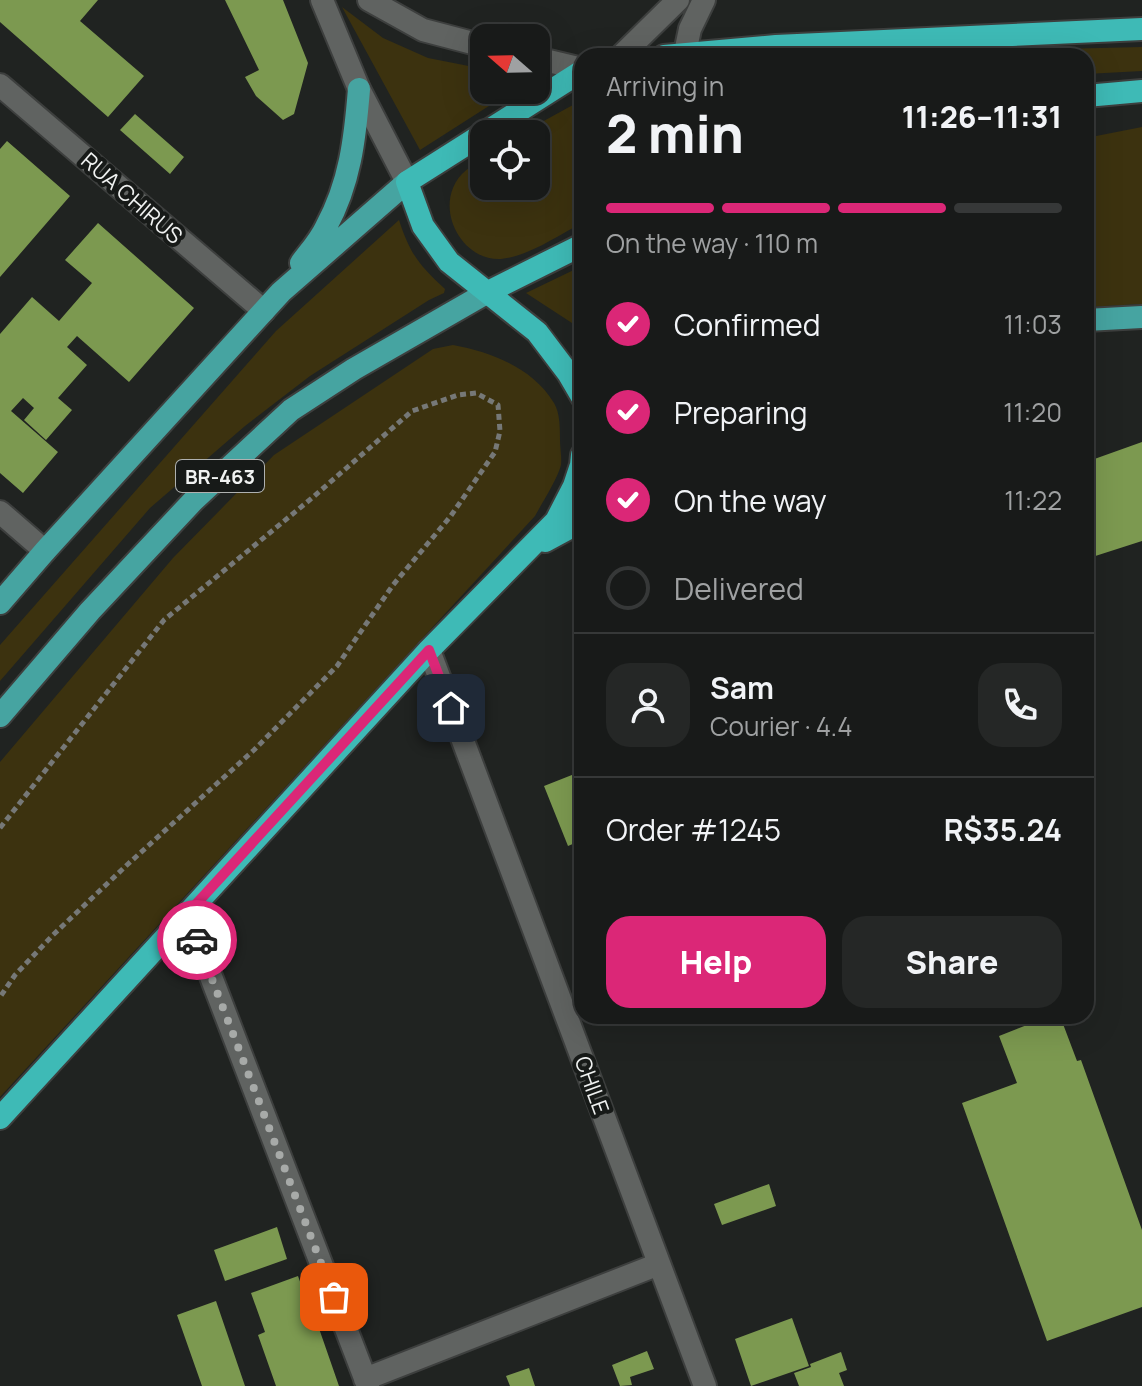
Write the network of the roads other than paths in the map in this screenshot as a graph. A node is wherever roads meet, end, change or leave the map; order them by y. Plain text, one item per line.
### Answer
1 (322, 0) edge
2 (369, 0) edge
3 (678, 0) edge
4 (704, 0) edge
5 (1142, 29) edge
6 (470, 42) edge
7 (629, 48) edge
8 (681, 48) edge
9 (754, 48) edge
10 (550, 62) edge
11 (574, 68) edge
12 (574, 75) edge
13 (0, 85) edge
14 (359, 89) junction
15 (1135, 91) edge
16 (1094, 95) edge
17 (1094, 101) edge
18 (407, 182) junction
19 (574, 249) edge
20 (281, 292) junction
21 (488, 292) junction
22 (264, 311) junction
23 (1142, 317) edge
24 (1094, 320) edge
25 (574, 383) edge
26 (574, 486) edge
27 (0, 512) edge
28 (574, 525) edge
29 (530, 549) junction
30 (45, 551) junction
31 (0, 603) edge
32 (429, 650) junction
33 (0, 716) edge
34 (187, 914) junction
35 (0, 1118) edge
36 (659, 1264) junction
37 (367, 1382) edge
38 (705, 1386) edge

1 - 14 street
2 - 6 street
3 - 7 street
4 - 8 street
5 - 9 highway
10 - 11 street
12 - 18 highway
13 - 22 street, RUA CHIRUS
14 - 18 street
14 - 20 main road
15 - 16 highway
15 - 17 highway
18 - 20 main road
18 - 21 highway
19 - 21 highway, BR-463
20 - 22 main road
21 - 25 highway
21 - 33 main road, BR-463
22 - 30 main road
23 - 24 main road
26 - 29 highway
27 - 30 street
28 - 29 highway
29 - 32 highway
30 - 31 main road
32 - 34 highway
32 - 36 street, CHILE
34 - 35 highway
34 - 37 street
36 - 37 street
36 - 38 street, CHILE

